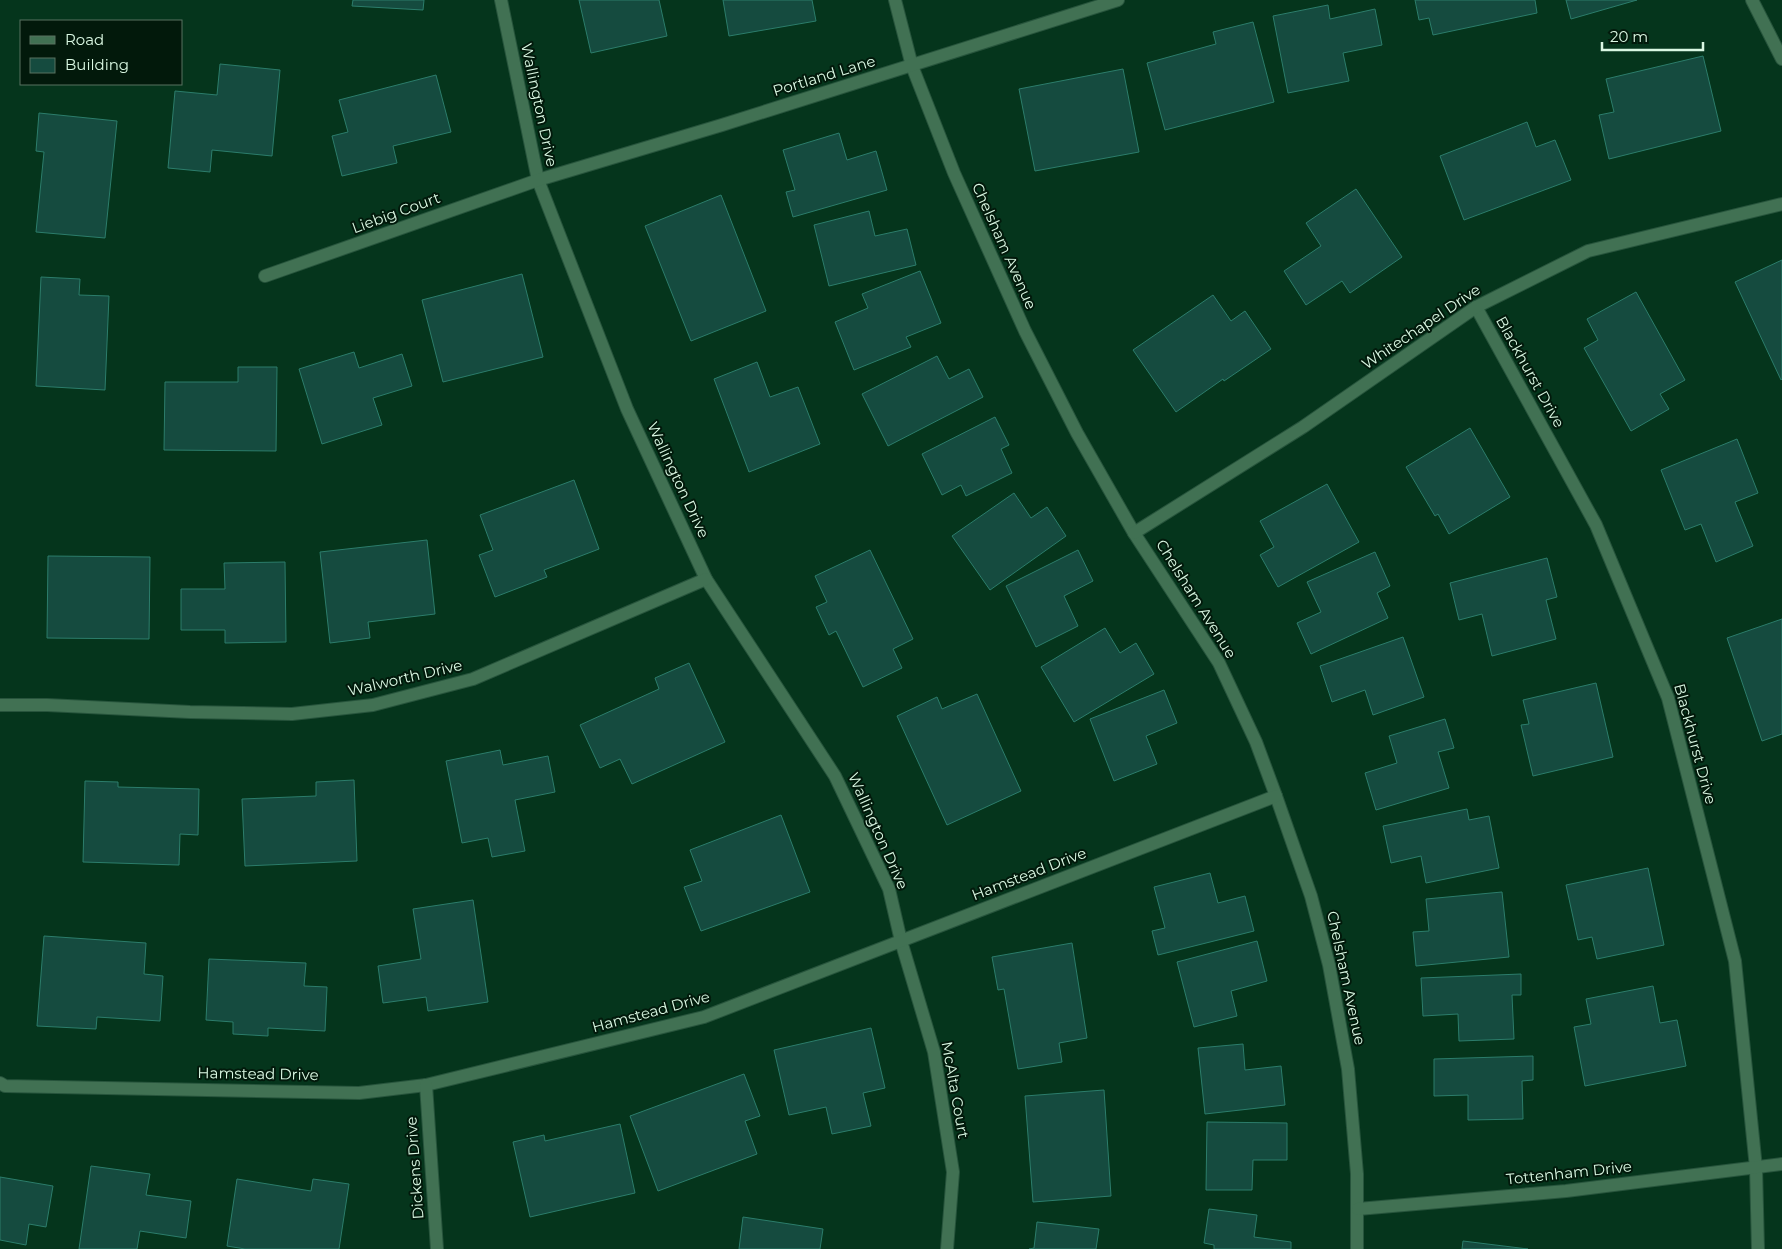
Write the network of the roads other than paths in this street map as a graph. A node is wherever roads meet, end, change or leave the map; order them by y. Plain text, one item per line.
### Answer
1 (500, 0) edge
2 (896, 0) edge
3 (1118, 0) edge
4 (1752, 0) edge
5 (1782, 59) edge
6 (912, 66) junction
7 (538, 180) junction
8 (1782, 204) edge
9 (265, 276) dead end
10 (1476, 307) junction
11 (1134, 533) junction
12 (706, 579) junction
13 (0, 706) edge
14 (1276, 796) junction
15 (901, 941) junction
16 (0, 1084) edge
17 (426, 1085) junction
18 (1782, 1164) edge
19 (1756, 1168) junction
20 (1358, 1209) junction
21 (436, 1249) edge
22 (947, 1249) edge
23 (1357, 1249) edge
24 (1758, 1249) edge

1 - 7 street, Wallington Drive
2 - 6 street, Chelsham Avenue
3 - 6 street, Portland Lane
4 - 5 street
6 - 7 street, Portland Lane
6 - 11 street, Chelsham Avenue
7 - 9 street, Liebig Court
7 - 12 street, Wallington Drive
8 - 10 street, Whitechapel Drive
10 - 11 street, Whitechapel Drive
10 - 19 street, Blackhurst Drive
11 - 14 street, Chelsham Avenue
12 - 13 street, Walworth Drive
12 - 15 street, Wallington Drive
14 - 15 street, Hamstead Drive
14 - 20 street, Chelsham Avenue
15 - 17 street, Hamstead Drive
15 - 22 street, McAlta Court
16 - 17 street, Hamstead Drive
17 - 21 street, Dickens Drive
18 - 19 street, Tottenham Drive
19 - 20 street, Tottenham Drive
19 - 24 street, Blackhurst Drive
20 - 23 street, Chelsham Avenue

